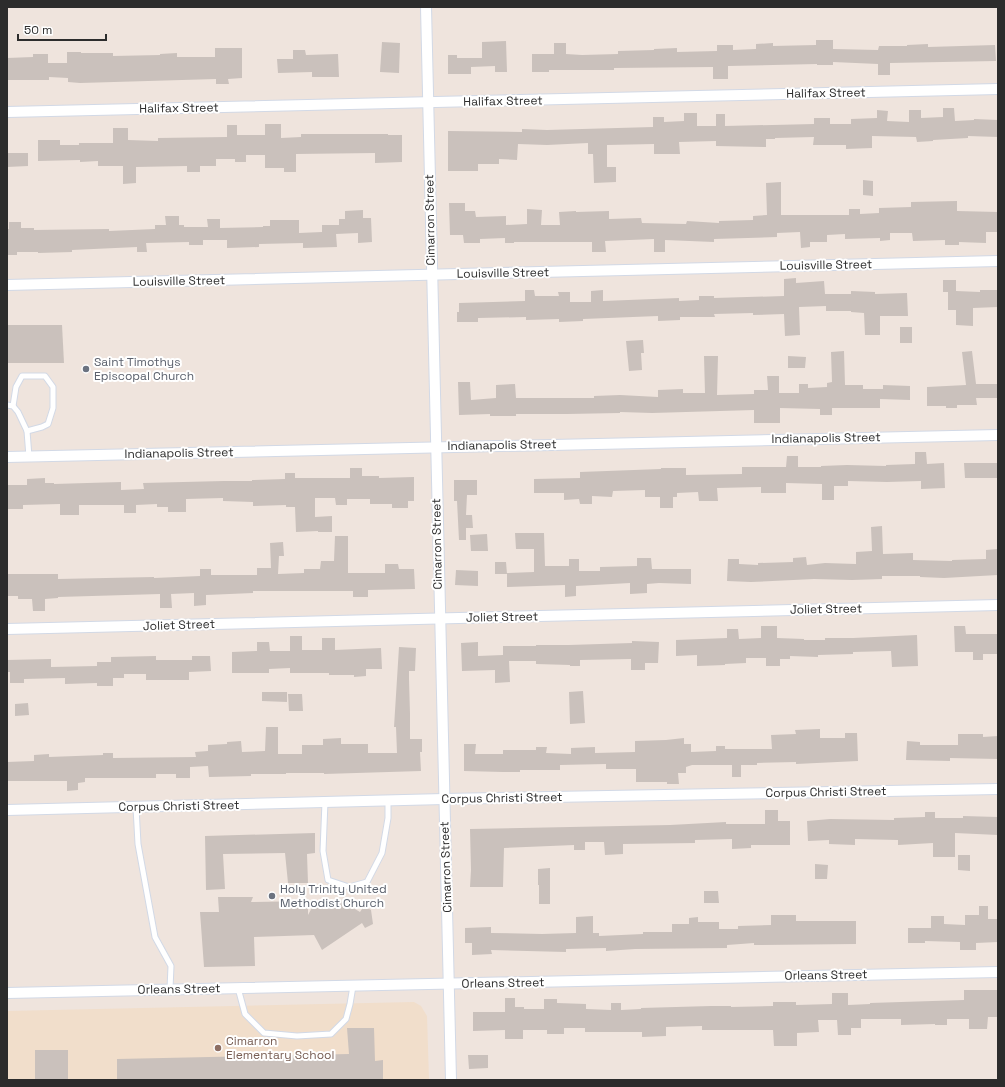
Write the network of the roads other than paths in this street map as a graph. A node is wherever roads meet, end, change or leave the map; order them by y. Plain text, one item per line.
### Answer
1 (426, 7) edge
2 (998, 89) edge
3 (428, 103) junction
4 (7, 112) edge
5 (998, 261) edge
6 (431, 275) junction
7 (7, 284) edge
8 (7, 405) edge
9 (13, 406) junction
10 (27, 431) junction
11 (998, 435) edge
12 (435, 447) junction
13 (29, 456) junction
14 (7, 457) edge
15 (998, 605) edge
16 (439, 618) junction
17 (7, 629) edge
18 (998, 789) edge
19 (444, 799) junction
20 (388, 801) junction
21 (325, 802) junction
22 (136, 807) junction
23 (7, 810) edge
24 (998, 972) edge
25 (449, 984) junction
26 (353, 986) junction
27 (238, 988) junction
28 (170, 989) junction
29 (7, 993) edge
30 (451, 1080) edge

1 - 3 street, Cimarron Street
2 - 3 street, Halifax Street
3 - 4 street, Halifax Street
3 - 6 street, Cimarron Street
5 - 6 street, Louisville Street
6 - 7 street, Louisville Street
6 - 12 street, Cimarron Street
8 - 9 lane
9 - 10 lane
9 - 10 lane
10 - 13 lane
11 - 12 street, Indianapolis Street
12 - 13 street, Indianapolis Street
12 - 16 street, Cimarron Street
13 - 14 street, Indianapolis Street
15 - 16 street, Joliet Street
16 - 17 street, Joliet Street
16 - 19 street, Cimarron Street
18 - 19 street, Corpus Christi Street
19 - 20 street, Corpus Christi Street
19 - 25 street, Cimarron Street
20 - 21 street, Corpus Christi Street
20 - 21 lane
21 - 22 street, Corpus Christi Street
22 - 23 street, Corpus Christi Street
22 - 28 lane
24 - 25 street, Orleans Street
25 - 26 street, Orleans Street
25 - 30 street, Cimarron Street
26 - 27 street, Orleans Street
26 - 27 lane
27 - 28 street, Orleans Street
28 - 29 street, Orleans Street

